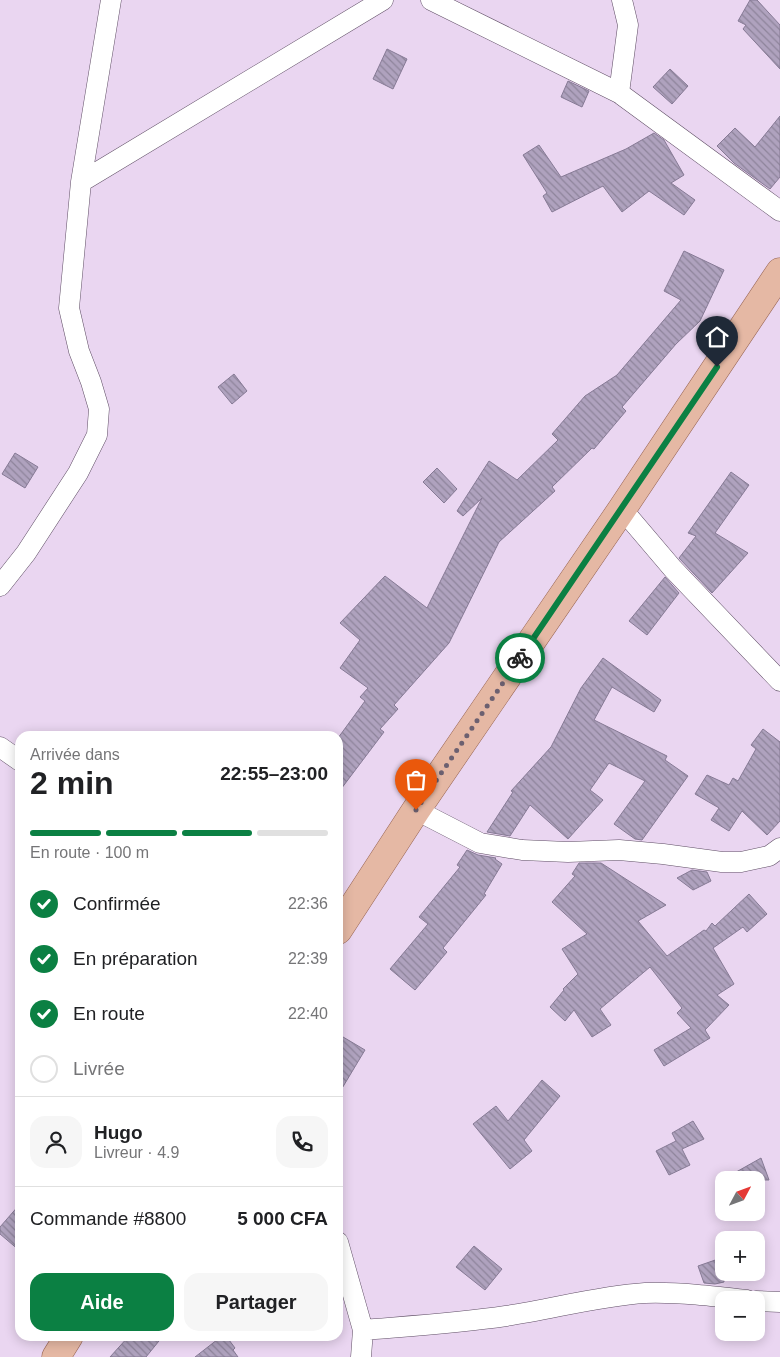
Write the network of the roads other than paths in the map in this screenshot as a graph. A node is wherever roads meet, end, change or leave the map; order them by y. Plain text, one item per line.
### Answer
1 (111, 0) edge
2 (383, 0) edge
3 (431, 0) edge
4 (622, 0) edge
5 (619, 93) junction
6 (80, 182) junction
7 (780, 211) edge
8 (780, 272) edge
9 (622, 509) junction
10 (0, 586) edge
11 (780, 681) edge
12 (0, 747) edge
13 (15, 758) edge
14 (416, 810) junction
15 (780, 848) edge
16 (343, 922) edge
17 (343, 1260) edge
18 (715, 1296) edge
19 (765, 1301) edge
20 (780, 1302) edge
21 (363, 1330) junction
22 (66, 1341) edge
23 (56, 1357) edge
24 (361, 1357) edge

1 - 6 street
2 - 6 street
3 - 5 street
4 - 5 street
5 - 7 street
6 - 10 street
8 - 9 main road
9 - 11 street
9 - 14 main road
12 - 13 street
14 - 15 street
14 - 16 main road
17 - 21 street
18 - 21 street
19 - 20 street
21 - 24 street
22 - 23 main road

